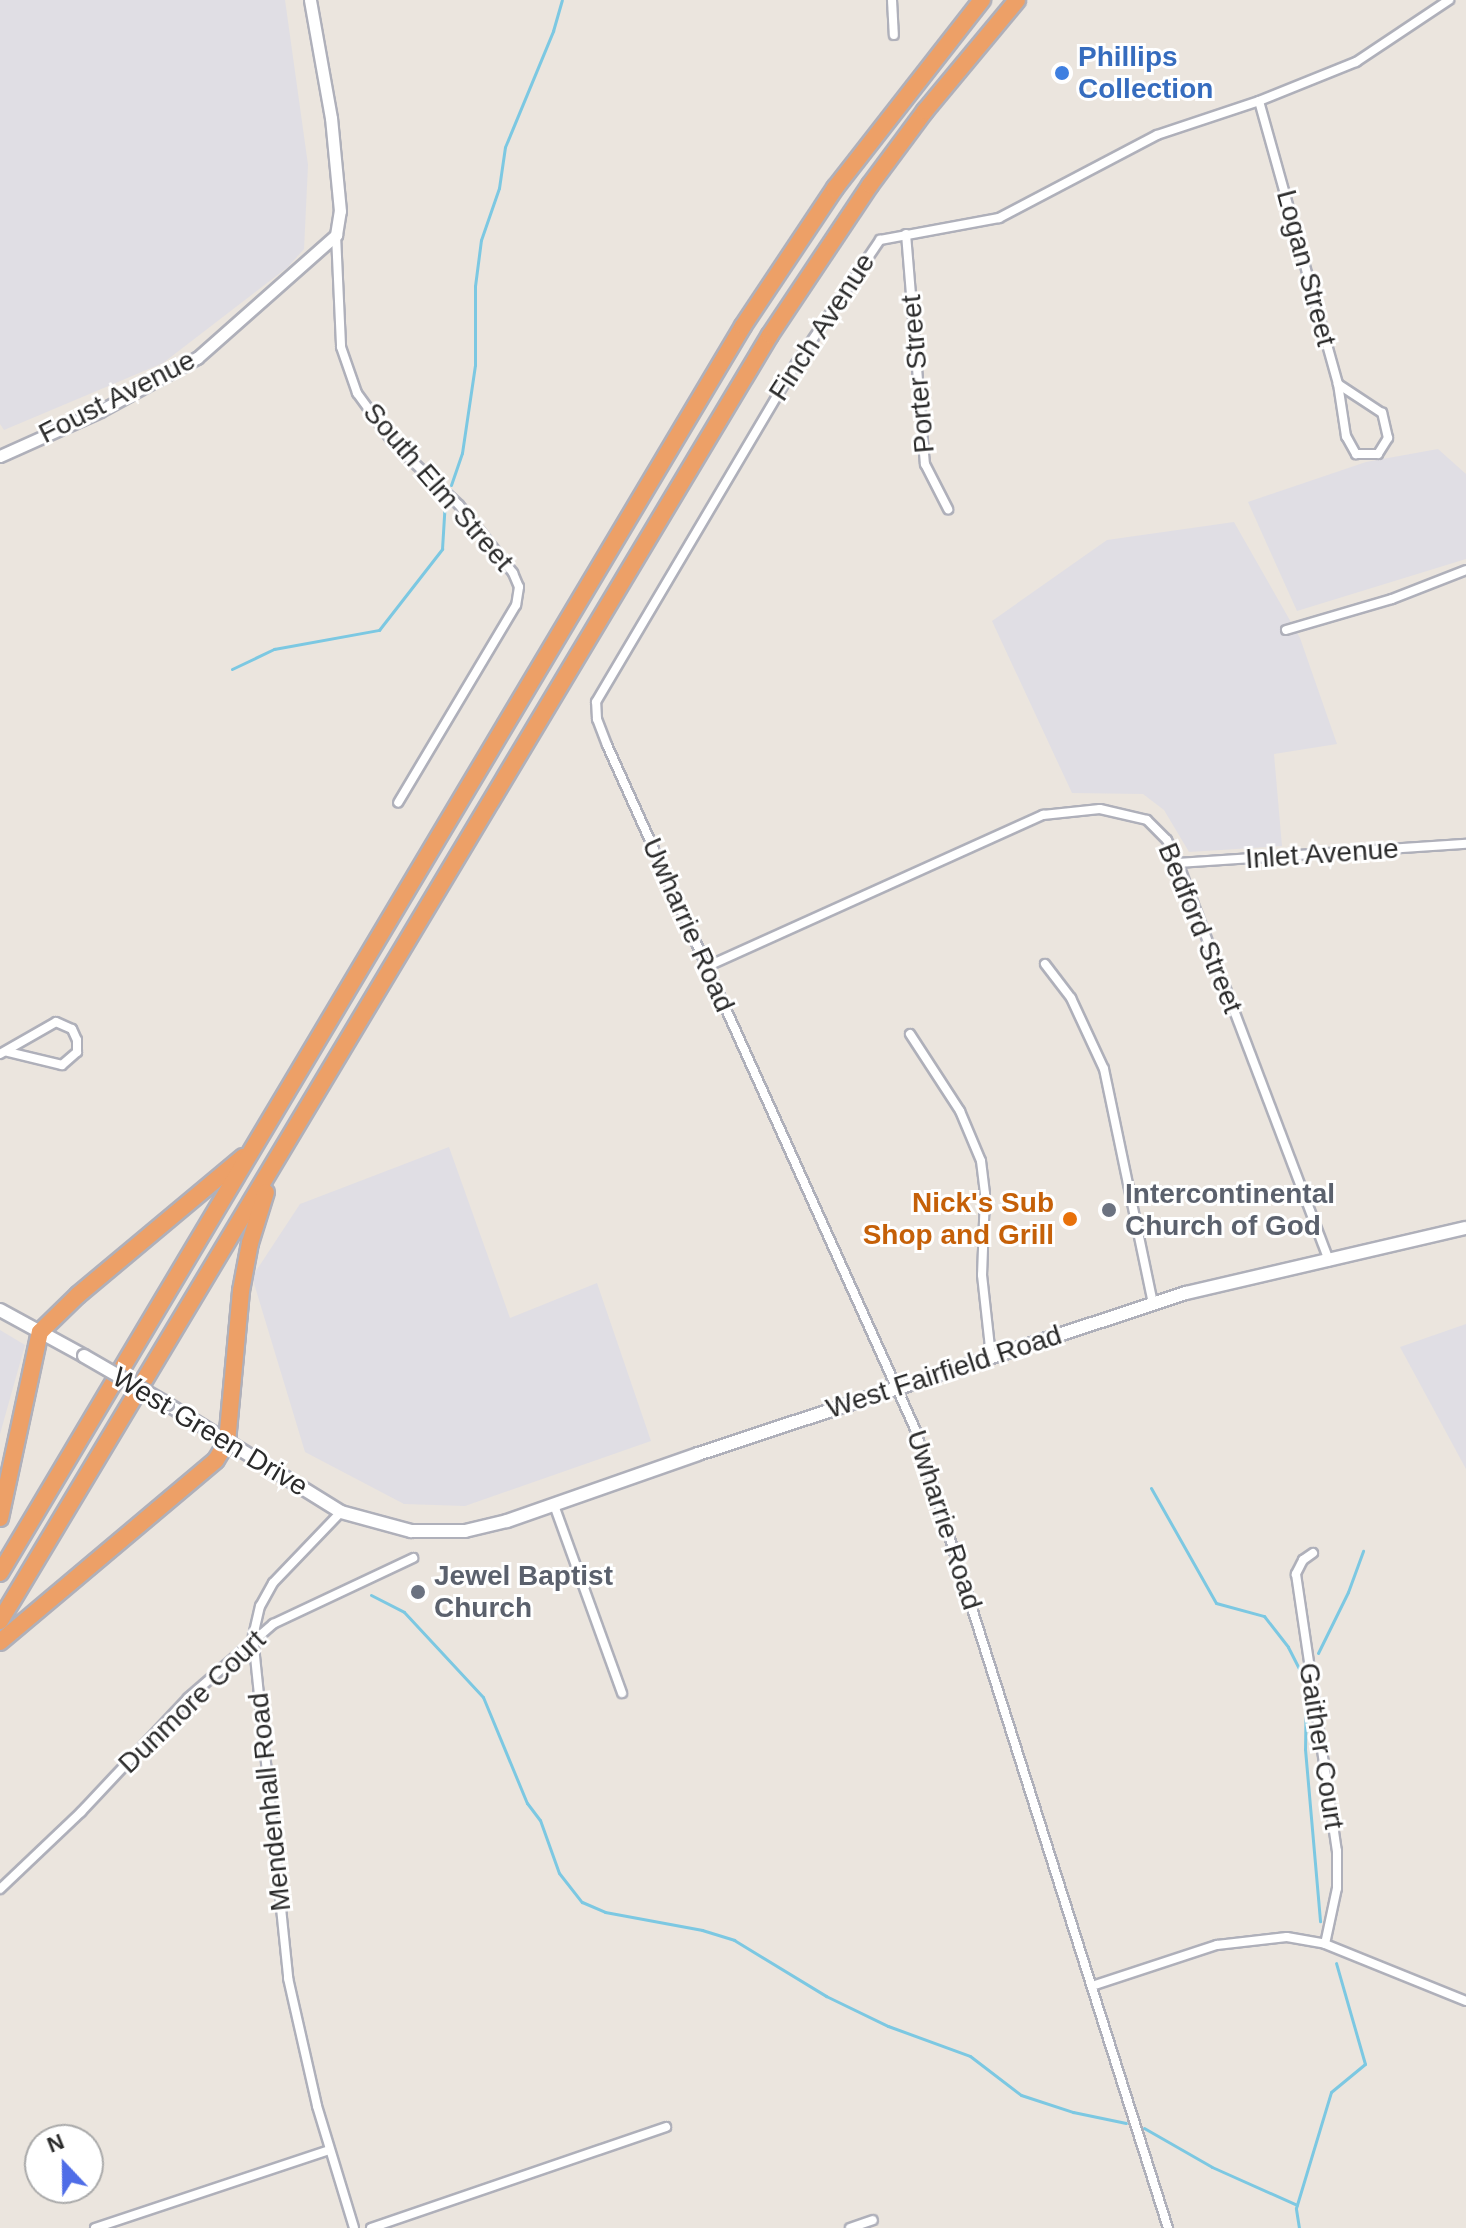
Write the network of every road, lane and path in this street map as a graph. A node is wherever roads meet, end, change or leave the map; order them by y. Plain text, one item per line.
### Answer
1 (310, 0) edge
2 (892, 0) edge
3 (982, 0) edge
4 (1017, 0) edge
5 (1449, 0) edge
6 (894, 35) dead end
7 (1259, 101) junction
8 (906, 234) junction
9 (336, 235) junction
10 (1338, 384) junction
11 (0, 456) edge
12 (948, 509) dead end
13 (1466, 570) edge
14 (1286, 630) dead end
15 (596, 706) joint
16 (398, 803) dead end
17 (1466, 844) edge
18 (1178, 863) junction
19 (1045, 964) dead end
20 (706, 967) junction
21 (910, 1034) dead end
22 (4, 1053) edge
23 (255, 1147) junction
24 (274, 1166) junction
25 (1466, 1228) edge
26 (1329, 1261) junction
27 (1153, 1304) junction
28 (0, 1310) edge
29 (40, 1332) junction
30 (991, 1356) junction
31 (899, 1386) junction
32 (227, 1442) junction
33 (554, 1505) junction
34 (341, 1512) junction
35 (0, 1518) edge
36 (427, 1532) joint
37 (1313, 1553) dead end
38 (413, 1558) dead end
39 (0, 1573) edge
40 (0, 1621) edge
41 (254, 1641) junction
42 (0, 1642) edge
43 (622, 1693) dead end
44 (0, 1889) edge
45 (1325, 1944) junction
46 (1092, 1986) junction
47 (1466, 2001) edge
48 (666, 2127) dead end
49 (329, 2150) junction
50 (873, 2220) dead end
51 (95, 2228) edge
52 (354, 2228) edge
53 (371, 2228) edge
54 (850, 2228) edge
55 (1168, 2228) edge

1 - 9 street, South Elm Street
2 - 6 street
3 - 23 highway
4 - 24 highway
5 - 7 street, Finch Avenue
7 - 8 street, Finch Avenue
7 - 10 street, Logan Street
8 - 12 street, Porter Street
8 - 15 street, Finch Avenue
9 - 11 street, Foust Avenue
9 - 16 street, South Elm Street
10 - 10 street, Logan Street
13 - 14 street
15 - 20 street, Uwharrie Road
17 - 18 street, Inlet Avenue
18 - 20 street, Bedford Street
18 - 26 street, Bedford Street
19 - 27 street
20 - 31 street, Uwharrie Road
21 - 30 street
22 - 22 street
23 - 29 highway
23 - 39 highway
24 - 32 highway
24 - 40 highway
25 - 26 main road, West Fairfield Road
26 - 27 main road, West Fairfield Road
27 - 30 main road, West Fairfield Road
28 - 29 main road, West Green Drive
29 - 32 main road, West Green Drive, bridge
29 - 35 highway
30 - 31 main road, West Fairfield Road
31 - 33 main road, West Fairfield Road
31 - 46 street, Uwharrie Road
32 - 34 main road, West Green Drive
32 - 42 highway
33 - 36 main road, West Fairfield Road
33 - 43 street
34 - 36 main road, West Green Drive
34 - 41 street, Mendenhall Road
37 - 45 street, Gaither Court
38 - 41 street, Dunmore Court
41 - 44 street, Dunmore Court
41 - 49 street, Mendenhall Road
45 - 46 street
45 - 47 street
46 - 55 street, Uwharrie Road
48 - 53 street
49 - 51 street
49 - 52 street, Mendenhall Road
50 - 54 street

